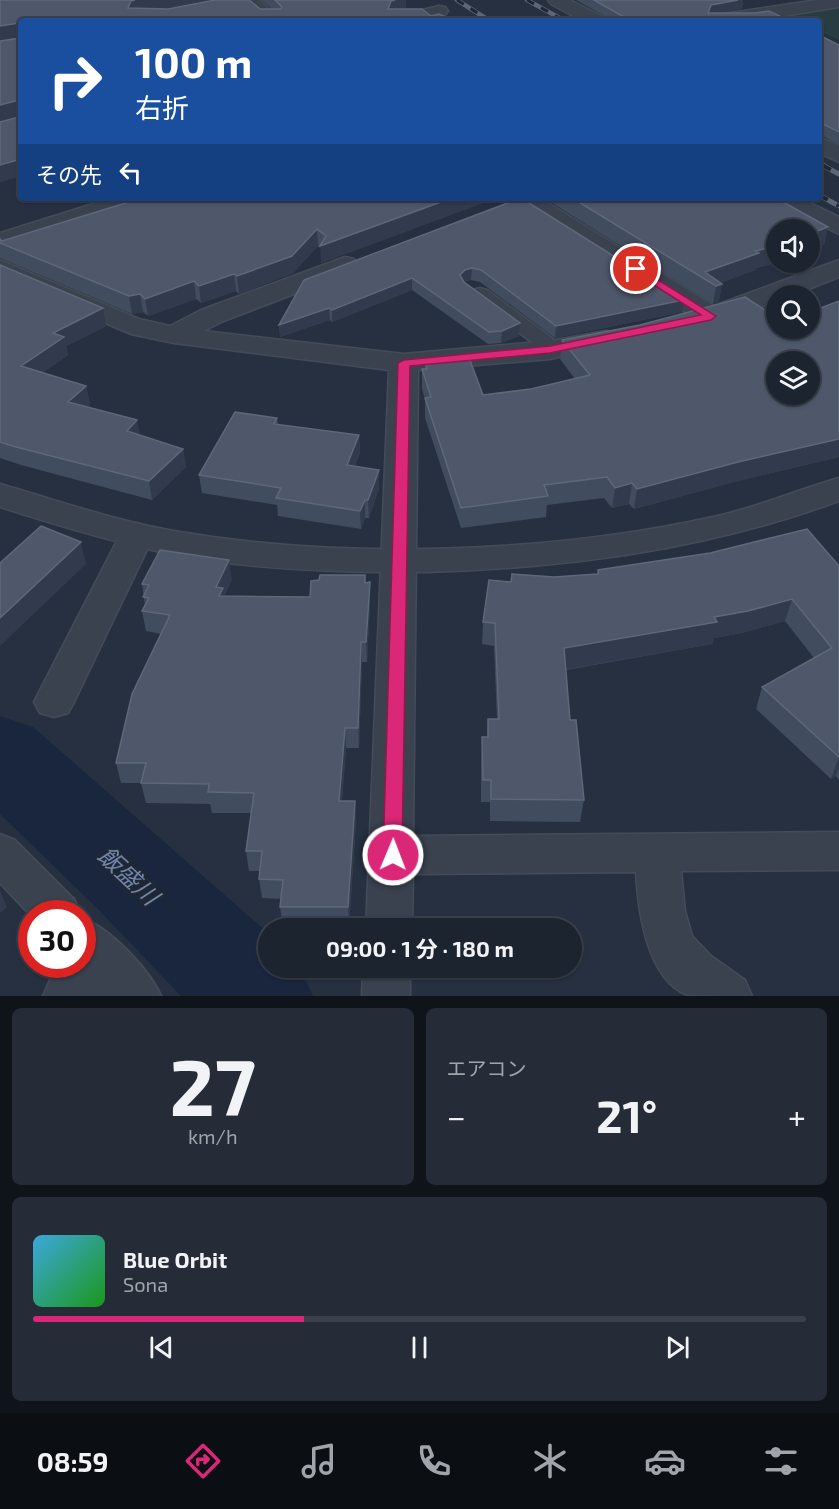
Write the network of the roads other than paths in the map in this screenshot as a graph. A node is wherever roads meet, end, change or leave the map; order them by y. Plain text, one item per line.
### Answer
1 (248, 0) edge
2 (557, 0) edge
3 (741, 0) edge
4 (839, 2) edge
5 (227, 4) edge
6 (431, 5) edge
7 (777, 17) edge
8 (269, 18) edge
9 (405, 18) edge
10 (451, 18) edge
11 (590, 18) edge
12 (762, 18) edge
13 (822, 146) edge
14 (839, 155) edge
15 (127, 201) edge
16 (516, 201) edge
17 (529, 201) edge
18 (787, 201) edge
19 (498, 208) edge
20 (839, 227) edge
21 (0, 241) edge
22 (366, 258) edge
23 (0, 268) edge
24 (839, 268) edge
25 (472, 288) edge
26 (711, 316) junction
27 (680, 323) edge
28 (174, 335) junction
29 (628, 335) edge
30 (550, 350) junction
31 (404, 363) junction
32 (839, 489) edge
33 (0, 495) edge
34 (137, 535) junction
35 (399, 561) junction
36 (54, 702) dead end
37 (839, 851) edge
38 (0, 853) edge
39 (657, 853) junction
40 (393, 855) junction
41 (45, 900) edge
42 (390, 918) edge
43 (96, 952) edge
44 (78, 978) edge
45 (387, 978) edge
46 (67, 996) edge
47 (137, 996) edge
48 (386, 996) edge
49 (728, 996) edge

1 - 5 street
1 - 8 street
2 - 11 street
3 - 7 street
4 - 7 street
6 - 9 street
6 - 10 street
7 - 12 street
13 - 14 street
15 - 21 street
16 - 19 street
17 - 26 street
18 - 20 street
22 - 28 street
23 - 28 street
24 - 26 street
25 - 30 lane
26 - 27 street
28 - 31 street
29 - 30 street
30 - 31 street
31 - 35 street
32 - 35 street
33 - 34 street
34 - 35 street
34 - 36 street
35 - 40 street
37 - 39 street
38 - 41 street
39 - 40 street
39 - 49 street
40 - 42 street
43 - 47 street
44 - 46 street
45 - 48 street

